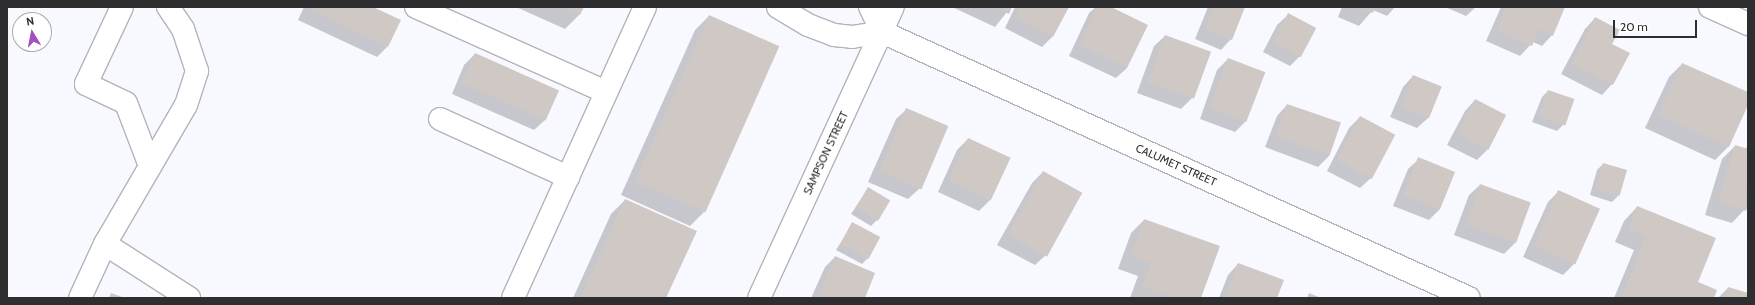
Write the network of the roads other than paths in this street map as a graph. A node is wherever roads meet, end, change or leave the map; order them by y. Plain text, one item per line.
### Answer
1 (122, 7) edge
2 (168, 7) edge
3 (416, 7) edge
4 (645, 7) edge
5 (778, 7) edge
6 (870, 7) edge
7 (893, 7) edge
8 (1711, 7) edge
9 (1748, 24) edge
10 (882, 32) junction
11 (606, 92) junction
12 (440, 119) dead end
13 (150, 166) junction
14 (568, 177) junction
15 (105, 244) junction
16 (80, 298) edge
17 (189, 298) edge
18 (513, 298) edge
19 (759, 298) edge
20 (1469, 298) edge

1 - 13 street
2 - 13 street
3 - 11 street
4 - 11 street
5 - 10 street
6 - 10 street
7 - 10 street, SAMPSON STREET
8 - 9 street
10 - 19 street, SAMPSON STREET
10 - 20 street, CALUMET STREET
11 - 14 street
12 - 14 street
13 - 15 street
14 - 18 street
15 - 16 street
15 - 17 street

